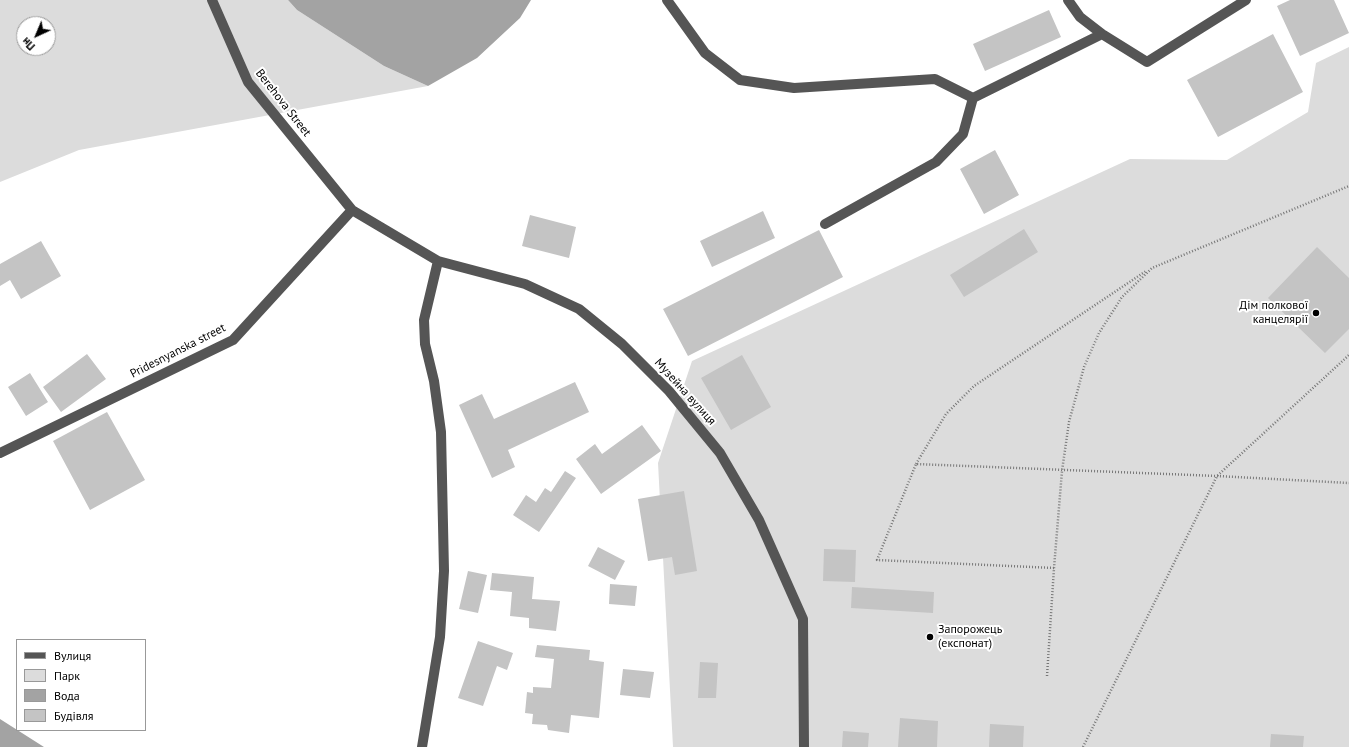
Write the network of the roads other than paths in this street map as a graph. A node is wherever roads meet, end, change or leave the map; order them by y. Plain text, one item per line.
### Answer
1 (212, 0) edge
2 (667, 0) edge
3 (1068, 0) edge
4 (1246, 0) edge
5 (1102, 34) junction
6 (973, 98) junction
7 (352, 210) junction
8 (825, 224) dead end
9 (438, 261) junction
10 (0, 453) edge
11 (422, 747) edge
12 (804, 747) edge

1 - 7 street, Berehova Street
2 - 6 street
3 - 5 street
4 - 5 street
5 - 6 street
6 - 8 street
7 - 9 street, Музейна вулиця
7 - 10 street, Pridesnyanska street
9 - 11 street
9 - 12 street, Музейна вулиця

